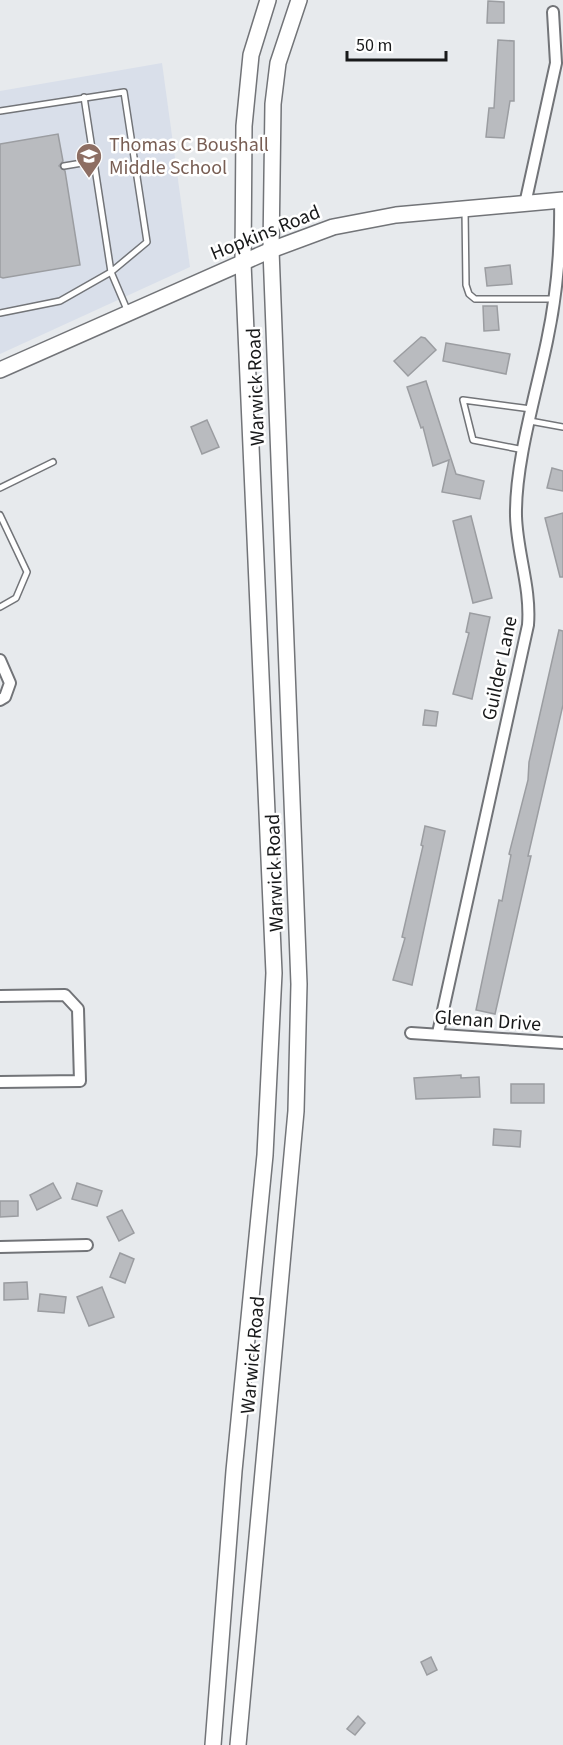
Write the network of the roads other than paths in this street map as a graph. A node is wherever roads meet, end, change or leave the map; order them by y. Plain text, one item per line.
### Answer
1 (268, 0) edge
2 (299, 0) edge
3 (553, 12) dead end
4 (84, 97) junction
5 (0, 111) edge
6 (94, 161) junction
7 (64, 166) dead end
8 (561, 201) edge
9 (525, 204) junction
10 (465, 208) junction
11 (271, 250) junction
12 (243, 263) junction
13 (111, 272) junction
14 (555, 299) junction
15 (0, 313) edge
16 (128, 313) junction
17 (0, 370) edge
18 (531, 415) junction
19 (563, 427) edge
20 (524, 450) junction
21 (53, 462) dead end
22 (0, 488) edge
23 (0, 514) edge
24 (0, 607) edge
25 (0, 660) edge
26 (0, 700) edge
27 (0, 996) edge
28 (411, 1033) dead end
29 (438, 1034) junction
30 (563, 1043) edge
31 (0, 1082) edge
32 (87, 1245) dead end
33 (0, 1247) edge
34 (213, 1745) edge
35 (238, 1745) edge

1 - 12 main road, Warwick Road
2 - 11 main road, Warwick Road
3 - 9 street
4 - 5 lane
4 - 6 lane
4 - 13 lane
6 - 7 lane
6 - 13 lane
8 - 9 main road, Hopkins Road
8 - 14 street, Guilder Lane
9 - 10 main road, Hopkins Road
10 - 11 main road, Hopkins Road
10 - 14 lane
11 - 12 main road, Hopkins Road
11 - 35 main road, Warwick Road
12 - 16 main road, Hopkins Road
12 - 34 main road, Warwick Road
13 - 15 lane
13 - 16 lane
14 - 18 street, Guilder Lane
16 - 17 main road, Hopkins Road
18 - 19 lane
18 - 20 street, Guilder Lane
18 - 20 lane
20 - 29 street, Guilder Lane
21 - 22 lane
23 - 24 lane
25 - 26 street
27 - 31 street
28 - 29 street, Glenan Drive
29 - 30 street, Glenan Drive
32 - 33 street

